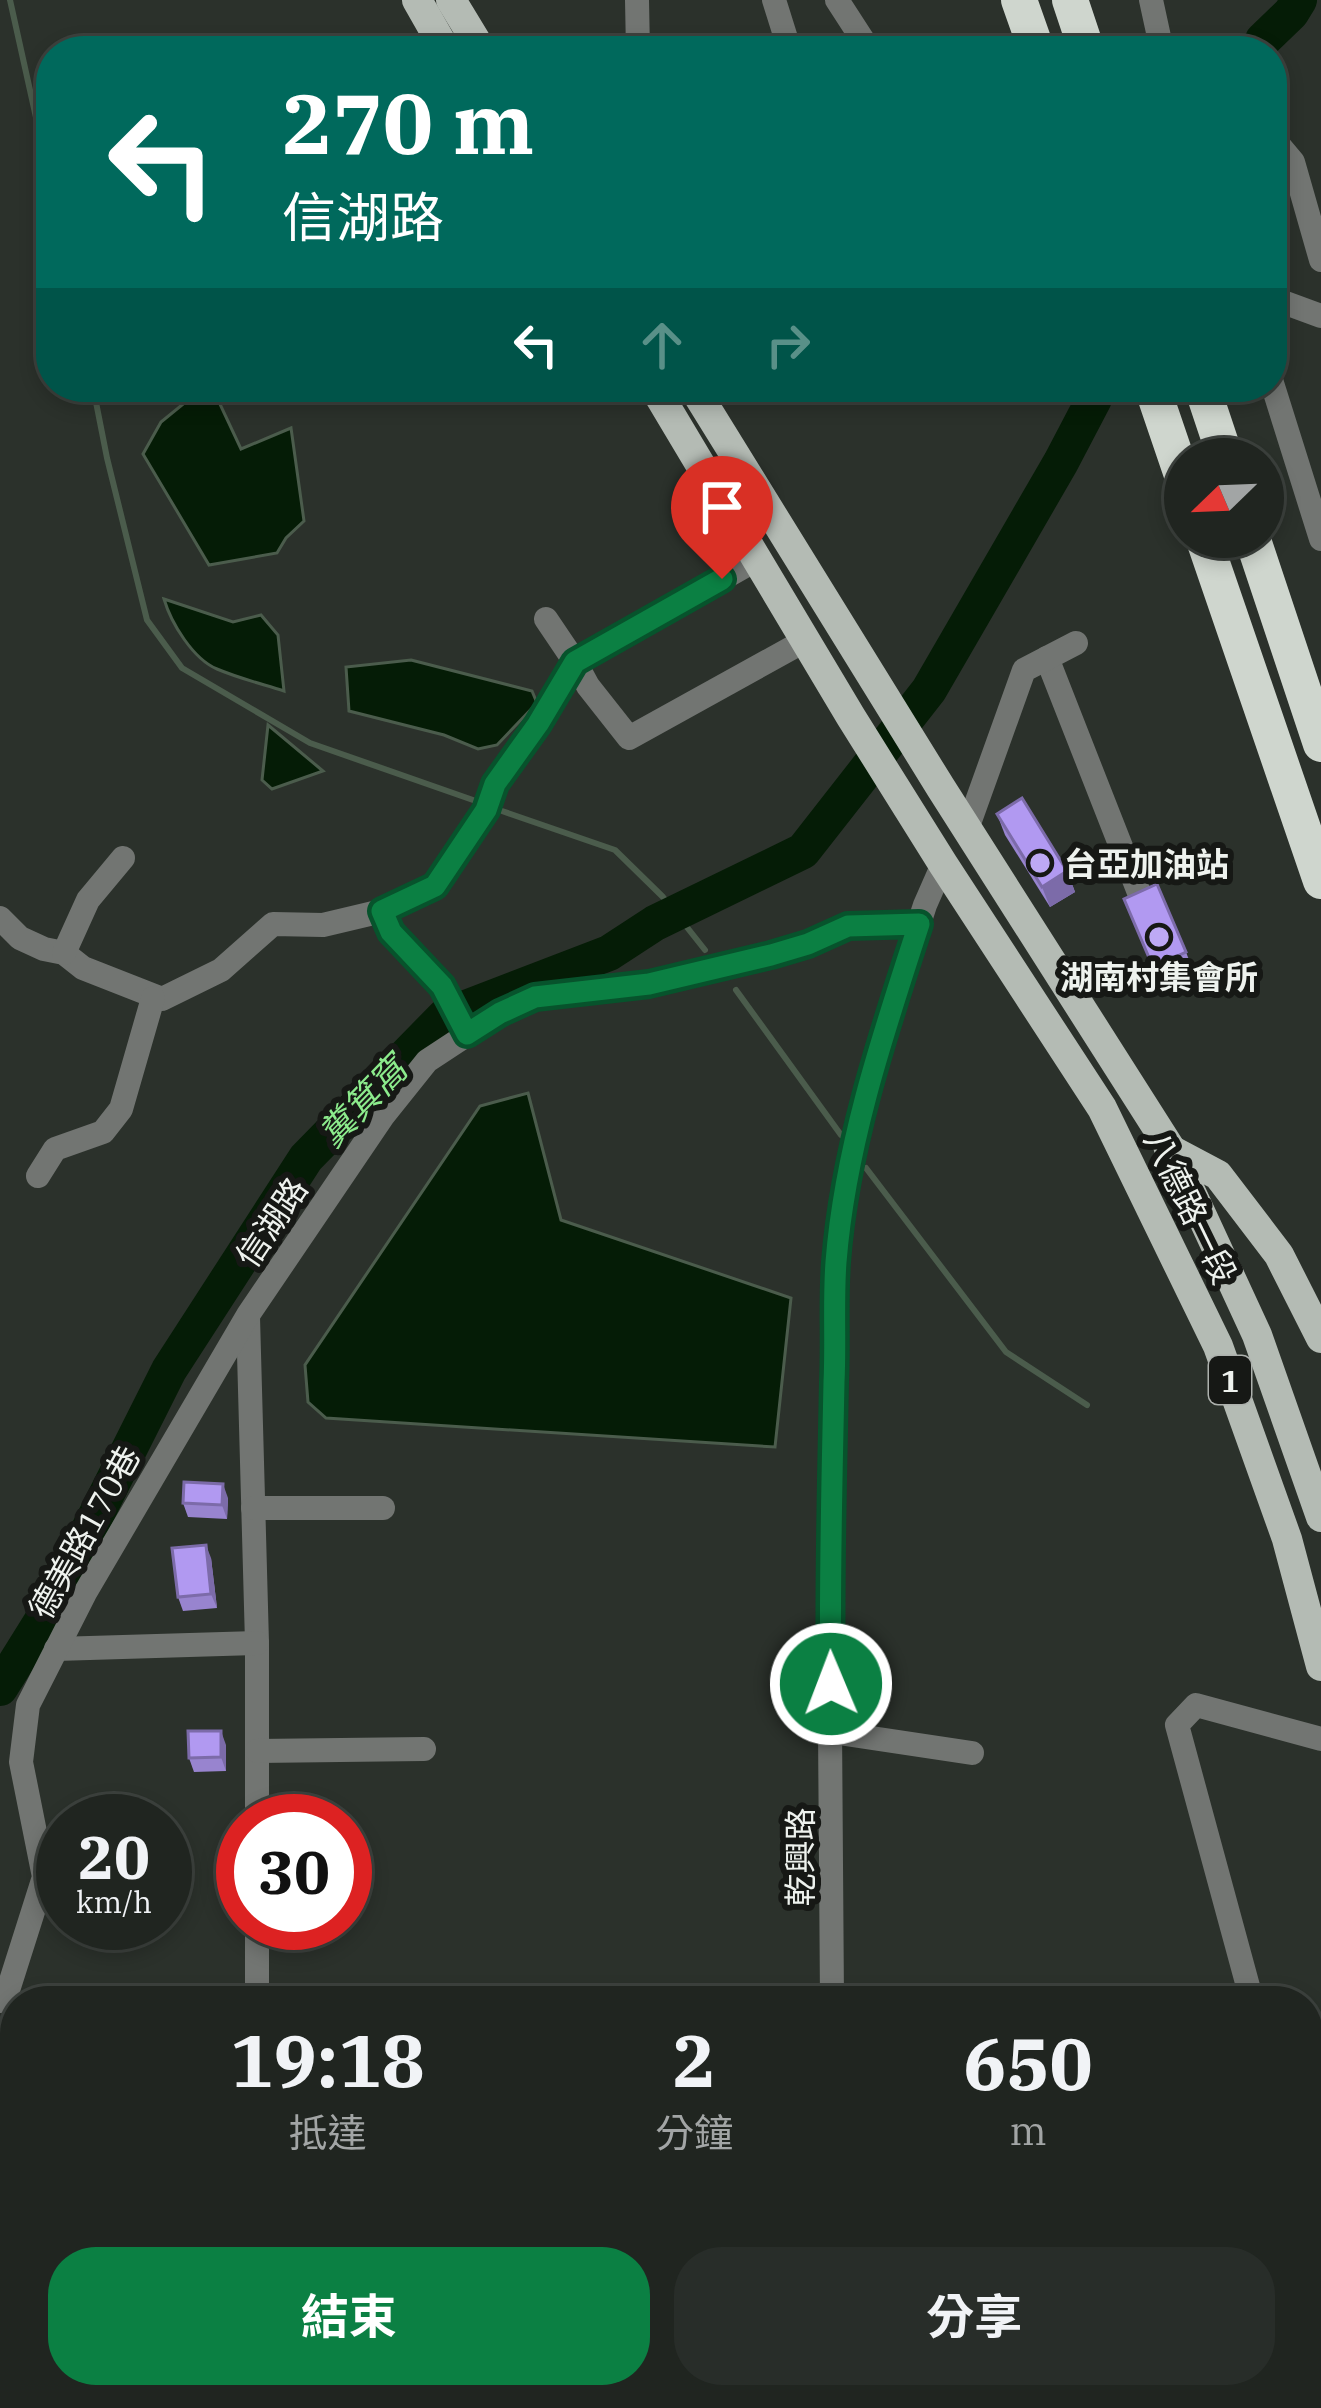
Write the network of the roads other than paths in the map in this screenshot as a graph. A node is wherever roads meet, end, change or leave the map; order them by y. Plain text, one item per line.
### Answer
1 (417, 0) edge
2 (451, 0) edge
3 (637, 0) edge
4 (774, 0) edge
5 (837, 0) edge
6 (1019, 0) edge
7 (1070, 0) edge
8 (1151, 0) edge
9 (437, 36) edge
10 (473, 36) edge
11 (638, 36) edge
12 (785, 36) edge
13 (860, 36) edge
14 (1032, 36) edge
15 (1082, 36) edge
16 (1159, 36) edge
17 (1287, 156) edge
18 (1321, 260) edge
19 (1287, 304) edge
20 (1321, 316) edge
21 (663, 402) edge
22 (702, 402) edge
23 (1157, 402) edge
24 (1207, 402) edge
25 (1278, 402) edge
26 (1169, 438) edge
27 (1219, 438) edge
28 (1321, 539) edge
29 (759, 558) junction
30 (1210, 558) edge
31 (1259, 558) edge
32 (546, 619) dead end
33 (806, 640) junction
34 (1076, 643) dead end
35 (1047, 658) junction
36 (575, 662) junction
37 (1321, 744) edge
38 (967, 829) junction
39 (123, 858) dead end
40 (943, 864) junction
41 (1321, 881) edge
42 (1140, 895) edge
43 (382, 911) junction
44 (0, 918) edge
45 (919, 924) junction
46 (64, 953) junction
47 (153, 998) junction
48 (463, 1026) junction
49 (1102, 1108) junction
50 (1172, 1150) junction
51 (38, 1176) dead end
52 (248, 1315) junction
53 (1321, 1338) edge
54 (254, 1508) junction
55 (383, 1508) dead end
56 (1321, 1517) edge
57 (257, 1643) junction
58 (56, 1649) junction
59 (1321, 1666) edge
60 (832, 1732) junction
61 (1321, 1739) edge
62 (424, 1749) dead end
63 (257, 1750) junction
64 (972, 1753) dead end
65 (256, 1794) edge
66 (256, 1950) edge
67 (11, 1986) edge
68 (257, 1986) edge
69 (832, 1986) edge
70 (1248, 1986) edge

1 - 9 main road
2 - 10 main road
3 - 11 street
4 - 12 street
5 - 13 street
6 - 14 highway
7 - 15 highway
8 - 16 street
17 - 18 street
19 - 20 street
21 - 29 main road, 1
22 - 38 main road, 八德路一段 / 1
23 - 26 highway
24 - 27 highway
25 - 28 street
29 - 33 main road, 1
29 - 36 street
30 - 41 highway
31 - 37 highway
32 - 36 street
33 - 36 street
33 - 40 main road, 八德路一段 / 1
34 - 35 street
35 - 38 street
35 - 42 street
36 - 43 street
38 - 50 main road, 八德路一段 / 1
39 - 46 street
40 - 45 street, 乾興路
40 - 49 main road, 八德路一段 / 1
43 - 47 street
43 - 48 street
44 - 46 street
45 - 48 street, 信湖路
45 - 60 street, 乾興路
46 - 47 street
47 - 51 street
48 - 52 street, 信湖路
49 - 50 main road
49 - 59 main road, 八德路一段 / 1
50 - 53 main road
50 - 56 main road, 八德路一段 / 1
52 - 54 street, 信湖路
52 - 58 street, 德美路170巷
54 - 55 street
54 - 57 street, 信湖路
57 - 58 street
57 - 63 street, 信湖路
58 - 67 street, 德美路170巷
60 - 64 street
60 - 69 street, 乾興路
61 - 70 street
62 - 63 street
63 - 65 street, 信湖路
66 - 68 street

